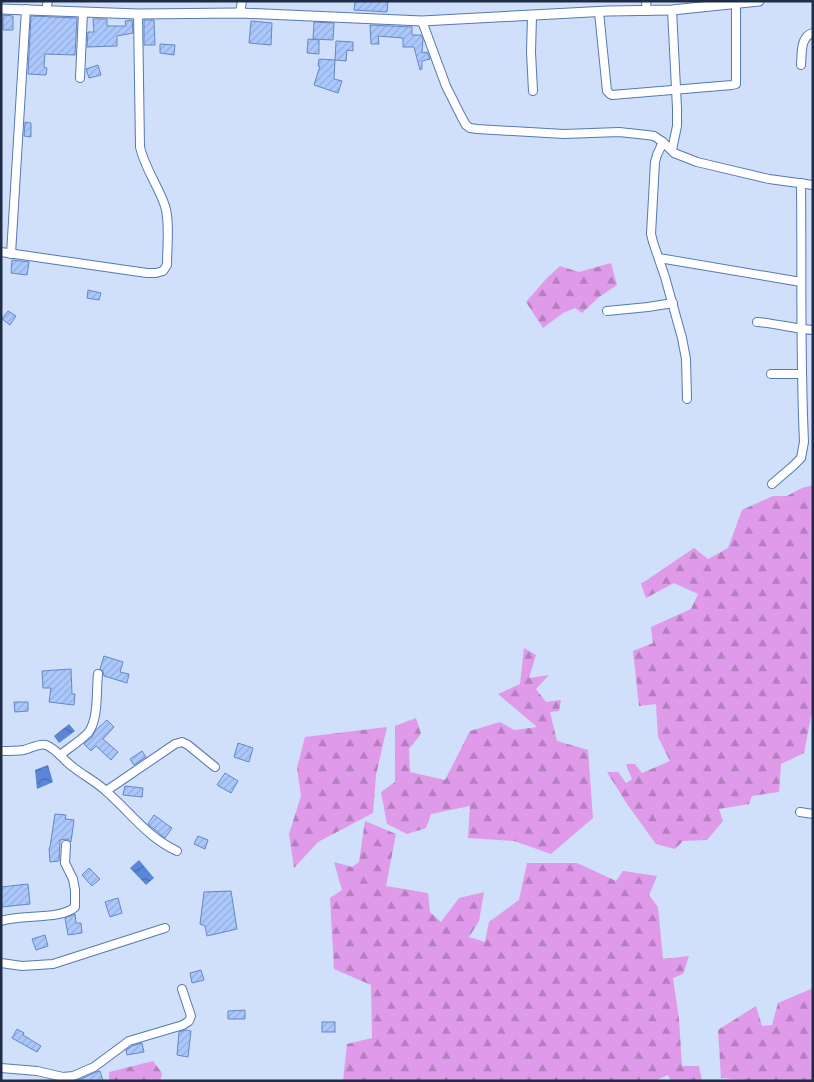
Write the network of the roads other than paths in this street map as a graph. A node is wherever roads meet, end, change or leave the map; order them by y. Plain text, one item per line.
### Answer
1 (242, 1) edge
2 (759, 1) edge
3 (736, 4) junction
4 (47, 6) edge
5 (646, 6) edge
6 (1, 9) edge
7 (26, 9) junction
8 (672, 10) junction
9 (84, 12) junction
10 (599, 12) junction
11 (138, 14) junction
12 (240, 14) junction
13 (532, 16) junction
14 (422, 21) junction
15 (813, 33) edge
16 (802, 65) dead end
17 (80, 78) dead end
18 (676, 89) junction
19 (533, 91) dead end
20 (663, 142) junction
21 (672, 150) junction
22 (801, 184) junction
23 (813, 185) edge
24 (1, 252) edge
25 (11, 254) junction
26 (659, 258) junction
27 (801, 282) junction
28 (673, 303) junction
29 (607, 311) dead end
30 (757, 322) dead end
31 (801, 329) junction
32 (813, 330) edge
33 (771, 374) dead end
34 (802, 374) junction
35 (687, 400) dead end
36 (772, 484) dead end
37 (98, 674) dead end
38 (1, 751) edge
39 (60, 755) junction
40 (216, 767) dead end
41 (106, 790) junction
42 (800, 812) dead end
43 (813, 814) edge
44 (66, 845) dead end
45 (177, 851) dead end
46 (1, 921) edge
47 (164, 928) dead end
48 (1, 963) edge
49 (182, 989) dead end
50 (1, 1068) edge

1 - 12 street
2 - 3 street
3 - 8 street
3 - 18 street
4 - 7 street
4 - 9 street
5 - 8 street
5 - 10 street
6 - 7 street
7 - 25 street
8 - 18 street
9 - 11 street
9 - 17 street
10 - 13 street
10 - 18 street
11 - 12 street
11 - 25 street
12 - 14 street
13 - 14 street
13 - 19 street
14 - 20 street
15 - 16 street
18 - 21 street
20 - 21 street
20 - 26 street
21 - 22 street
22 - 23 street
22 - 27 street
24 - 25 street
26 - 27 street
26 - 28 street
27 - 31 street
28 - 29 street
28 - 35 street
30 - 31 street
31 - 32 street
31 - 34 street
33 - 34 street
34 - 36 street
37 - 39 street
38 - 39 street
39 - 41 street
40 - 41 street
41 - 45 street
42 - 43 street
44 - 46 street
47 - 48 street
49 - 50 street

